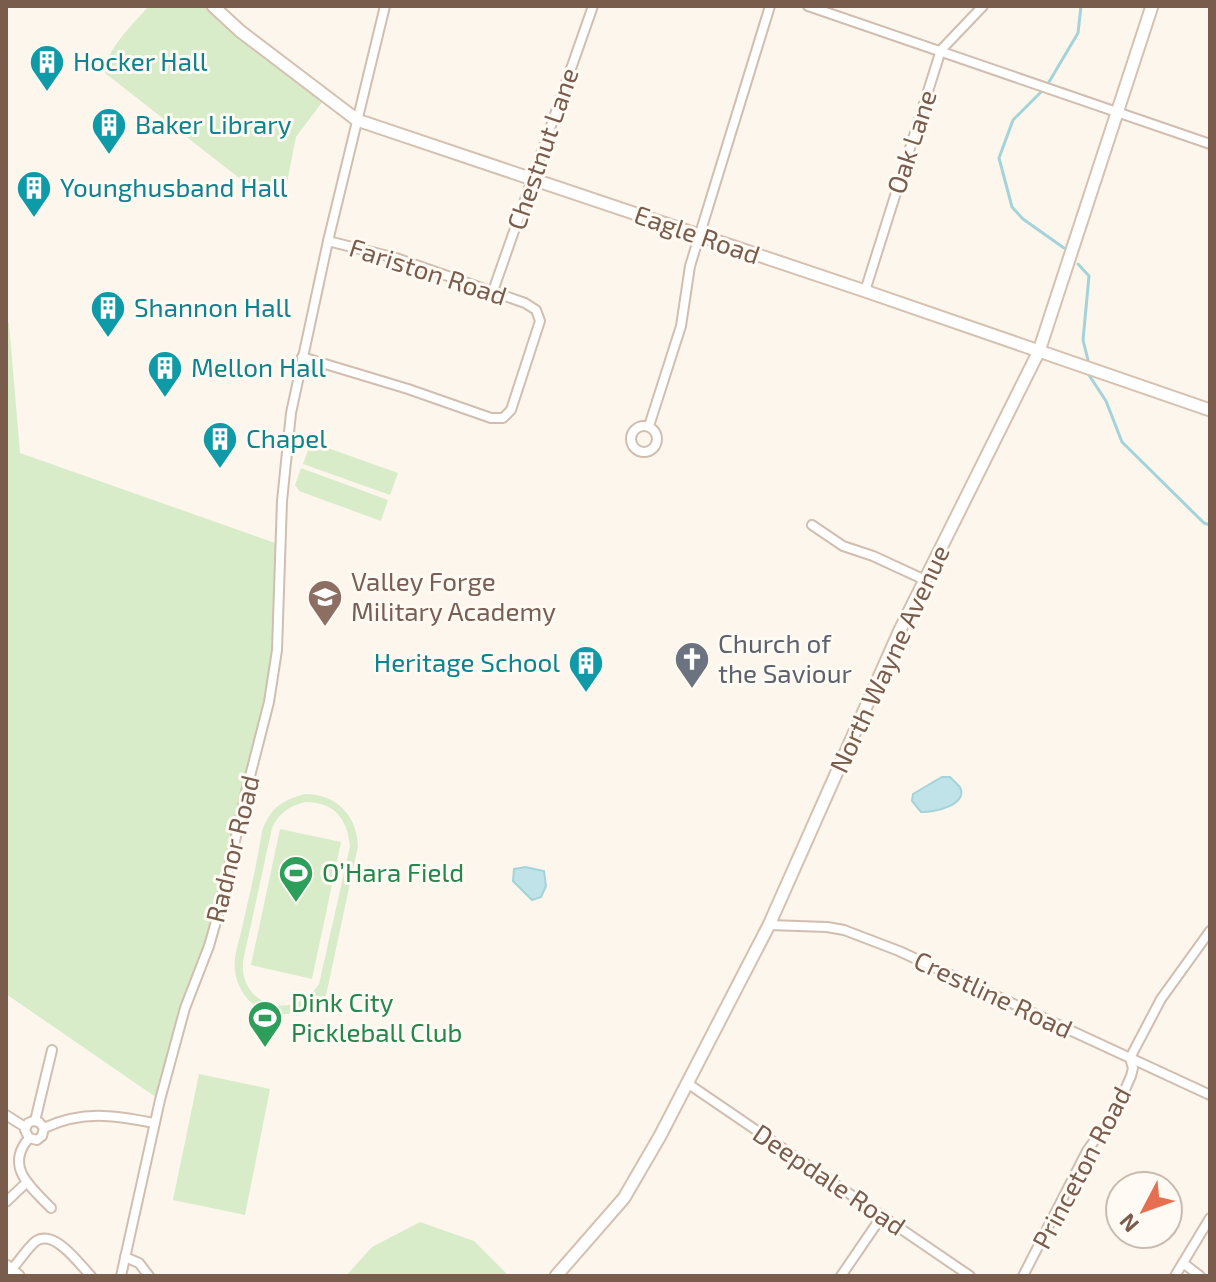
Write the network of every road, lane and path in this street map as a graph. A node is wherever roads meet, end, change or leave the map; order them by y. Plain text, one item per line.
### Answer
1 (213, 6) edge
2 (385, 6) edge
3 (593, 6) edge
4 (770, 6) edge
5 (808, 6) edge
6 (983, 6) edge
7 (1152, 6) edge
8 (941, 50) junction
9 (1118, 112) junction
10 (357, 120) junction
11 (1210, 144) edge
12 (532, 180) junction
13 (700, 235) junction
14 (328, 241) junction
15 (493, 291) junction
16 (865, 291) junction
17 (1039, 351) junction
18 (302, 357) junction
19 (1210, 410) edge
20 (649, 426) dead end
21 (812, 525) dead end
22 (925, 580) junction
23 (769, 925) junction
24 (1210, 931) edge
25 (52, 1050) dead end
26 (1130, 1058) junction
27 (687, 1083) junction
28 (1210, 1095) edge
29 (6, 1115) edge
30 (35, 1121) junction
31 (154, 1123) junction
32 (25, 1127) junction
33 (44, 1128) junction
34 (29, 1138) junction
35 (27, 1182) junction
36 (6, 1202) edge
37 (51, 1208) dead end
38 (882, 1216) junction
39 (1210, 1218) edge
40 (125, 1257) junction
41 (1183, 1263) junction
42 (12, 1271) edge
43 (91, 1276) edge
44 (121, 1276) edge
45 (149, 1276) edge
46 (556, 1276) edge
47 (841, 1276) edge
48 (970, 1276) edge
49 (1023, 1276) edge
50 (1175, 1276) edge
51 (1200, 1276) edge

1 - 10 street, Eagle Road
2 - 10 street, Radnor Road
3 - 12 street, Chestnut Lane
4 - 13 street
5 - 8 street
6 - 8 street, Oak Lane
7 - 9 street, North Wayne Avenue
8 - 9 street
8 - 16 street, Oak Lane
9 - 11 street
9 - 17 street, North Wayne Avenue
10 - 12 street, Eagle Road
10 - 14 street, Radnor Road
12 - 13 street, Eagle Road
12 - 15 street, Chestnut Lane
13 - 16 street, Eagle Road
13 - 20 street
14 - 15 street, Fariston Road
14 - 18 street, Radnor Road
15 - 18 street, Fariston Road
16 - 17 street, Eagle Road
17 - 19 street, Eagle Road
17 - 22 street, North Wayne Avenue
18 - 31 street, Radnor Road
21 - 22 street
22 - 23 street, North Wayne Avenue
23 - 26 street, Crestline Road
23 - 27 street, North Wayne Avenue
24 - 26 street, Princeton Road
25 - 30 street
26 - 28 street, Crestline Road
26 - 49 street, Princeton Road
27 - 38 street, Deepdale Road
27 - 46 street, North Wayne Avenue
29 - 32 street
30 - 32 street
30 - 33 street
31 - 33 street
31 - 40 street, Radnor Road
32 - 34 street
33 - 34 street
34 - 35 street
35 - 36 street
35 - 37 street
38 - 47 street
38 - 48 street, Deepdale Road
39 - 41 street
40 - 44 street, Radnor Road
40 - 45 street
41 - 50 street
41 - 51 street
42 - 43 street

